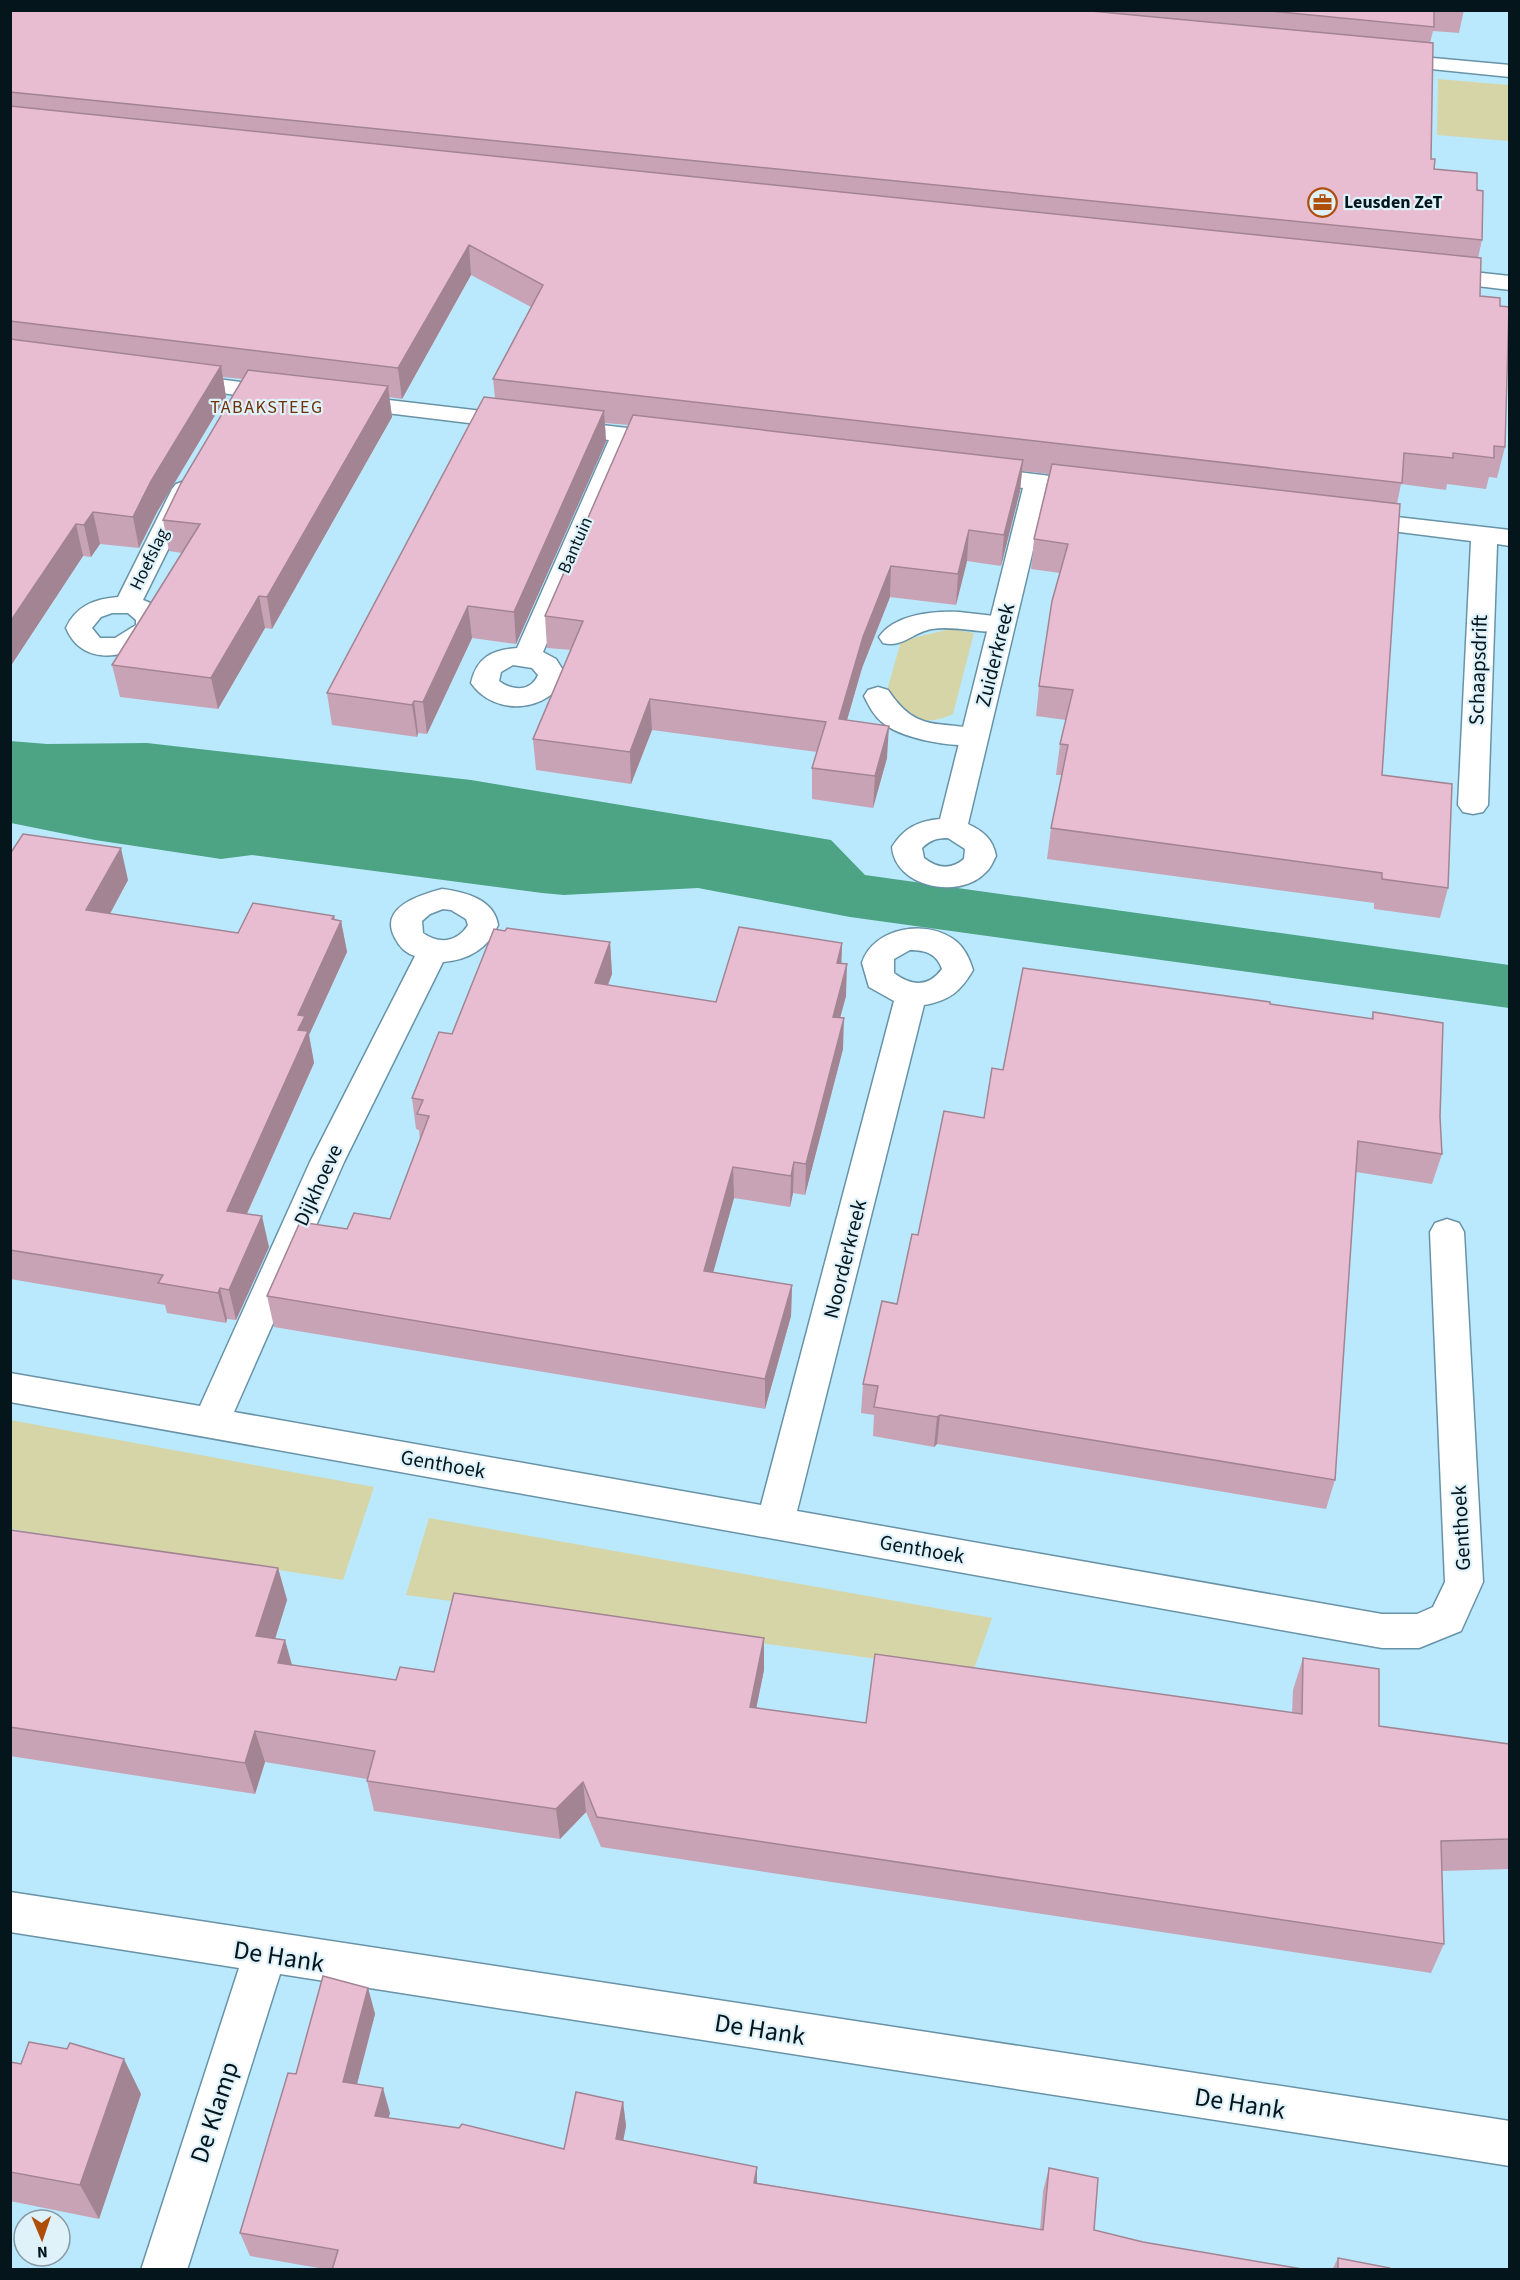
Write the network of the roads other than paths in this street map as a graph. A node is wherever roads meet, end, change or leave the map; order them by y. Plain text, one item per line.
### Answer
1 (1368, 58) edge
2 (1509, 71) edge
3 (1417, 273) edge
4 (1509, 283) edge
5 (151, 377) edge
6 (624, 434) junction
7 (695, 442) edge
8 (196, 472) edge
9 (955, 473) edge
10 (1037, 482) junction
11 (1119, 492) edge
12 (1331, 517) edge
13 (1497, 537) edge
14 (127, 605) dead end
15 (1002, 624) junction
16 (893, 637) dead end
17 (527, 657) dead end
18 (878, 696) dead end
19 (974, 737) junction
20 (1473, 805) dead end
21 (952, 828) dead end
22 (433, 951) dead end
23 (911, 995) dead end
24 (1447, 1232) dead end
25 (10, 1387) edge
26 (211, 1423) junction
27 (775, 1523) junction
28 (10, 1912) edge
29 (265, 1954) junction
30 (1509, 2145) edge
31 (164, 2270) edge

1 - 2 street
3 - 4 street
5 - 6 street
6 - 7 street
6 - 17 street, Bantuin
8 - 14 street, Hoefslag
9 - 10 street
10 - 11 street
10 - 15 street, Zuiderkreek
12 - 13 street
13 - 20 street, Schaapsdrift
15 - 16 street
15 - 19 street, Zuiderkreek
18 - 19 street
19 - 21 street, Zuiderkreek
22 - 26 street, Dijkhoeve
23 - 27 street, Noorderkreek
24 - 27 street, Genthoek
25 - 26 street, Genthoek
26 - 27 street, Genthoek
28 - 29 street, De Hank
29 - 30 street, De Hank
29 - 31 street, De Klamp

